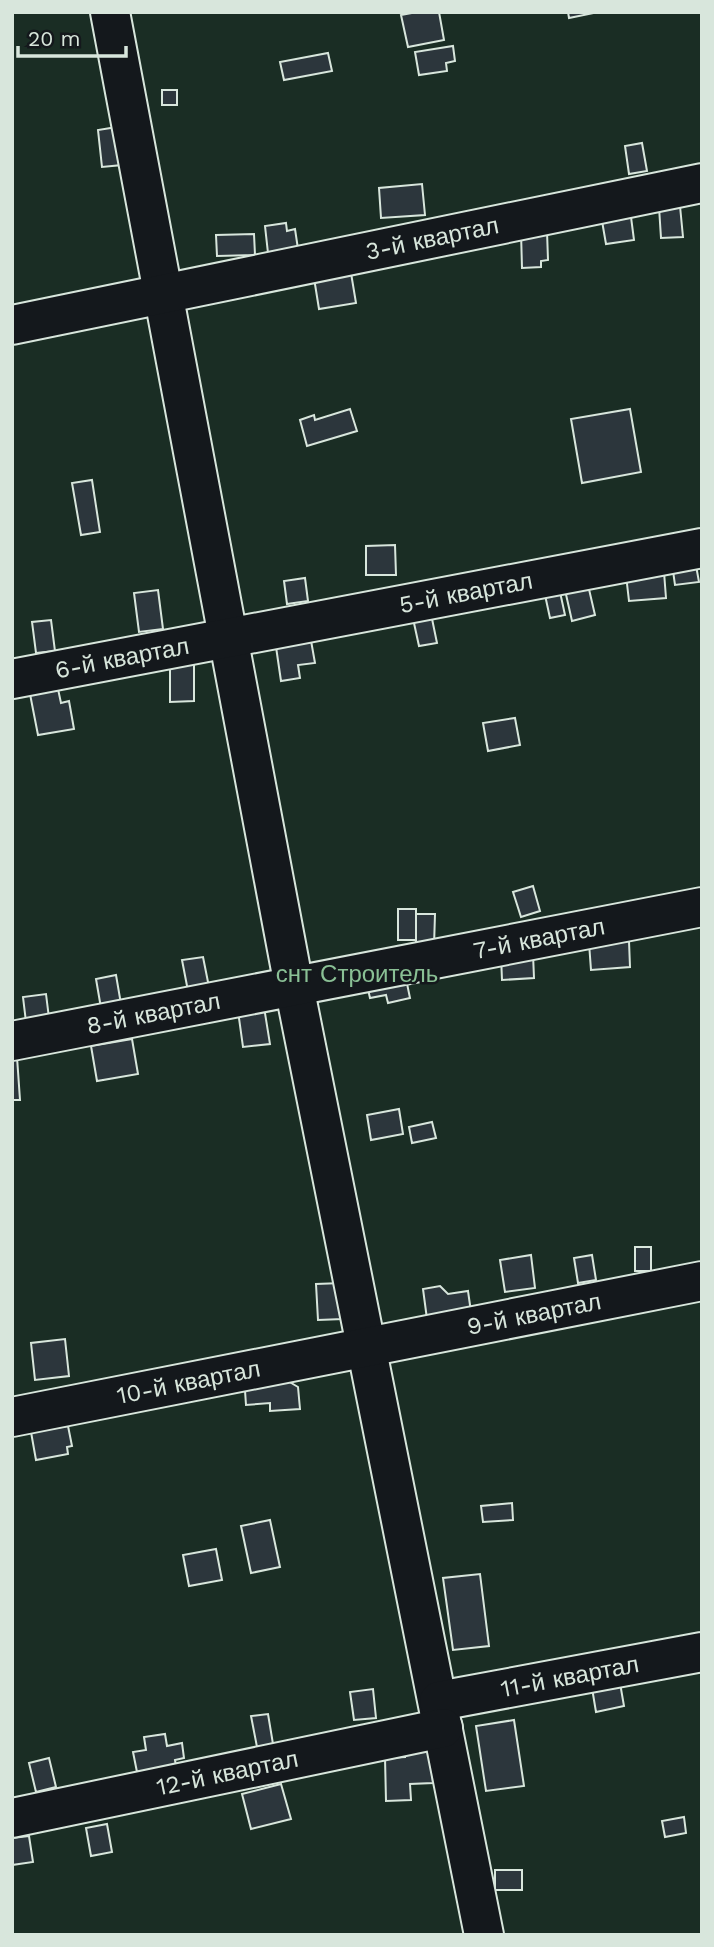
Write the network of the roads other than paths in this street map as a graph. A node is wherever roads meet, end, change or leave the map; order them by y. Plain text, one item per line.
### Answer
1 (110, 12) edge
2 (702, 183) edge
3 (162, 296) junction
4 (12, 325) edge
5 (702, 548) edge
6 (231, 638) junction
7 (12, 679) edge
8 (702, 907) edge
9 (294, 986) junction
10 (12, 1041) edge
11 (702, 1281) edge
12 (366, 1345) junction
13 (12, 1417) edge
14 (702, 1653) edge
15 (441, 1715) junction
16 (12, 1818) edge
17 (484, 1935) edge

1 - 3 street
2 - 3 street, 3-й квартал
3 - 4 street, 3-й квартал
3 - 6 street
5 - 6 street, 5-й квартал
6 - 7 street, 6-й квартал
6 - 9 street
8 - 9 street, 7-й квартал
9 - 10 street, 8-й квартал
9 - 12 street
11 - 12 street, 9-й квартал
12 - 13 street, 10-й квартал
12 - 15 street
14 - 15 street, 11-й квартал
15 - 16 street, 12-й квартал
15 - 17 street

